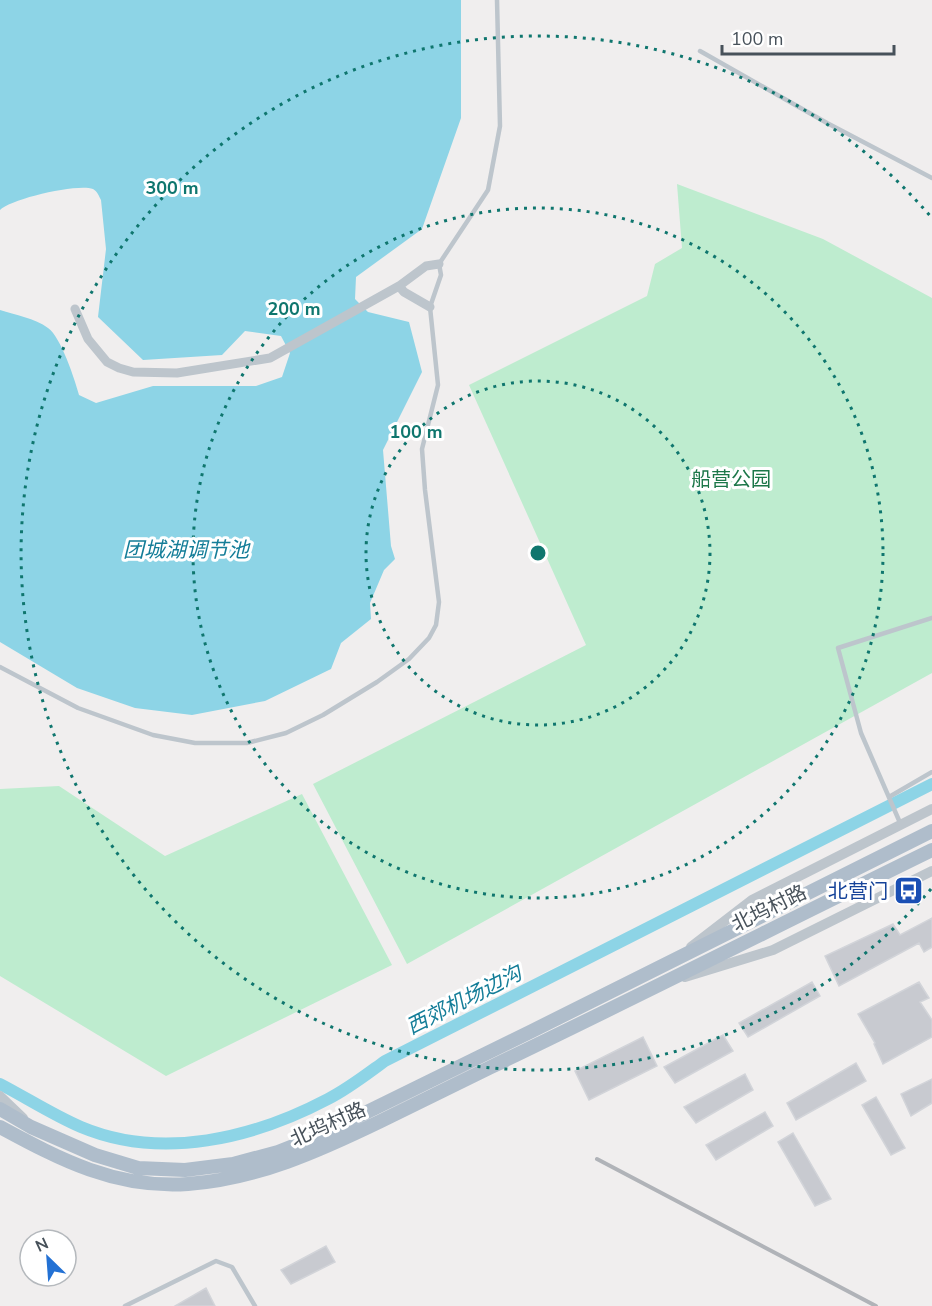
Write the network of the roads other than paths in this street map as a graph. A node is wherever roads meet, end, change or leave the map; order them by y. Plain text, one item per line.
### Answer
1 (497, 0) edge
2 (700, 51) dead end
3 (932, 178) edge
4 (439, 264) junction
5 (399, 286) junction
6 (430, 307) junction
7 (75, 309) dead end
8 (932, 618) edge
9 (0, 667) edge
10 (932, 772) edge
11 (890, 798) junction
12 (932, 809) edge
13 (901, 825) junction
14 (932, 831) edge
15 (932, 850) edge
16 (932, 871) edge
17 (672, 962) junction
18 (656, 986) junction
19 (0, 1096) edge
20 (0, 1109) edge
21 (31, 1126) junction
22 (0, 1127) edge
23 (125, 1306) edge
24 (255, 1306) edge

1 - 4 lane
2 - 3 lane
4 - 5 street
4 - 6 lane
5 - 6 street
5 - 7 street
6 - 9 lane
8 - 11 lane
10 - 11 lane
11 - 13 lane
12 - 13 street, 北坞村路
13 - 17 street, 北坞村路
14 - 17 main road, 北坞村路
15 - 18 main road, 北坞村路
16 - 18 street, 北坞村路
17 - 21 main road, 北坞村路
18 - 22 main road, 北坞村路
19 - 21 street, 北坞村路
20 - 21 main road, 北坞村路
23 - 24 lane

